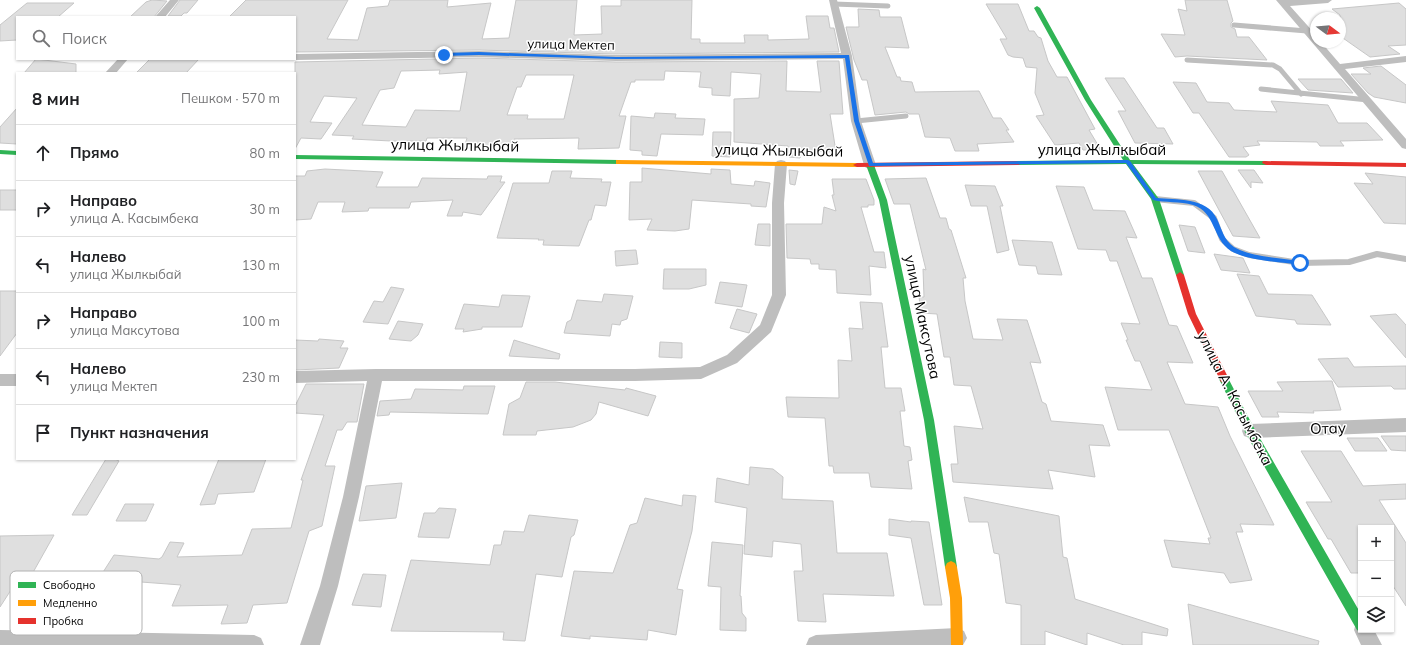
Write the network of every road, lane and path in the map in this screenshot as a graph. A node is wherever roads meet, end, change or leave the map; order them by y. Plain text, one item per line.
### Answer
1 (175, 0) edge
2 (1328, 0) edge
3 (833, 2) edge
4 (1281, 2) edge
5 (888, 6) dead end
6 (1037, 8) dead end
7 (161, 16) edge
8 (1234, 25) dead end
9 (1307, 31) junction
10 (1310, 35) edge
11 (1322, 48) edge
12 (296, 56) edge
13 (847, 56) junction
14 (1406, 59) edge
15 (122, 60) edge
16 (1187, 60) dead end
17 (1339, 67) junction
18 (111, 72) edge
19 (1261, 89) dead end
20 (1301, 94) junction
21 (1368, 100) junction
22 (906, 116) dead end
23 (856, 121) junction
24 (1406, 146) edge
25 (0, 152) edge
26 (16, 153) edge
27 (296, 157) edge
28 (1128, 162) junction
29 (781, 164) junction
30 (870, 165) junction
31 (1406, 165) edge
32 (1155, 199) junction
33 (1406, 259) edge
34 (376, 375) junction
35 (296, 377) edge
36 (0, 380) edge
37 (16, 380) edge
38 (1406, 425) edge
39 (1250, 431) junction
40 (1358, 621) edge
41 (1365, 633) edge
42 (0, 640) edge
43 (957, 641) edge
44 (254, 645) edge
45 (310, 645) edge
46 (816, 645) edge
47 (1372, 645) edge

1 - 7 street
2 - 4 street
3 - 5 lane
3 - 13 street, улица Максутова
4 - 9 street
6 - 28 street, улица А. Касымбека
8 - 9 lane
9 - 10 street
11 - 17 street
12 - 13 street, улица Мектеп
13 - 23 street, улица Максутова
14 - 17 street
15 - 18 street
16 - 20 lane
17 - 21 street
19 - 20 lane
20 - 21 lane
21 - 24 street
22 - 23 lane
23 - 30 street, улица Максутова
25 - 26 street
27 - 29 street, улица Жылкыбай
28 - 30 street, улица Жылкыбай
28 - 31 street, улица Жылкыбай
28 - 32 street, улица А. Касымбека
29 - 30 street, улица Жылкыбай
29 - 34 street
30 - 43 street, улица Максутова
32 - 33 lane
32 - 39 street, улица А. Касымбека
34 - 35 street
34 - 45 street
36 - 37 street
38 - 39 street, Отау
39 - 40 street, улица А. Касымбека
41 - 47 street
42 - 44 street
43 - 46 street

